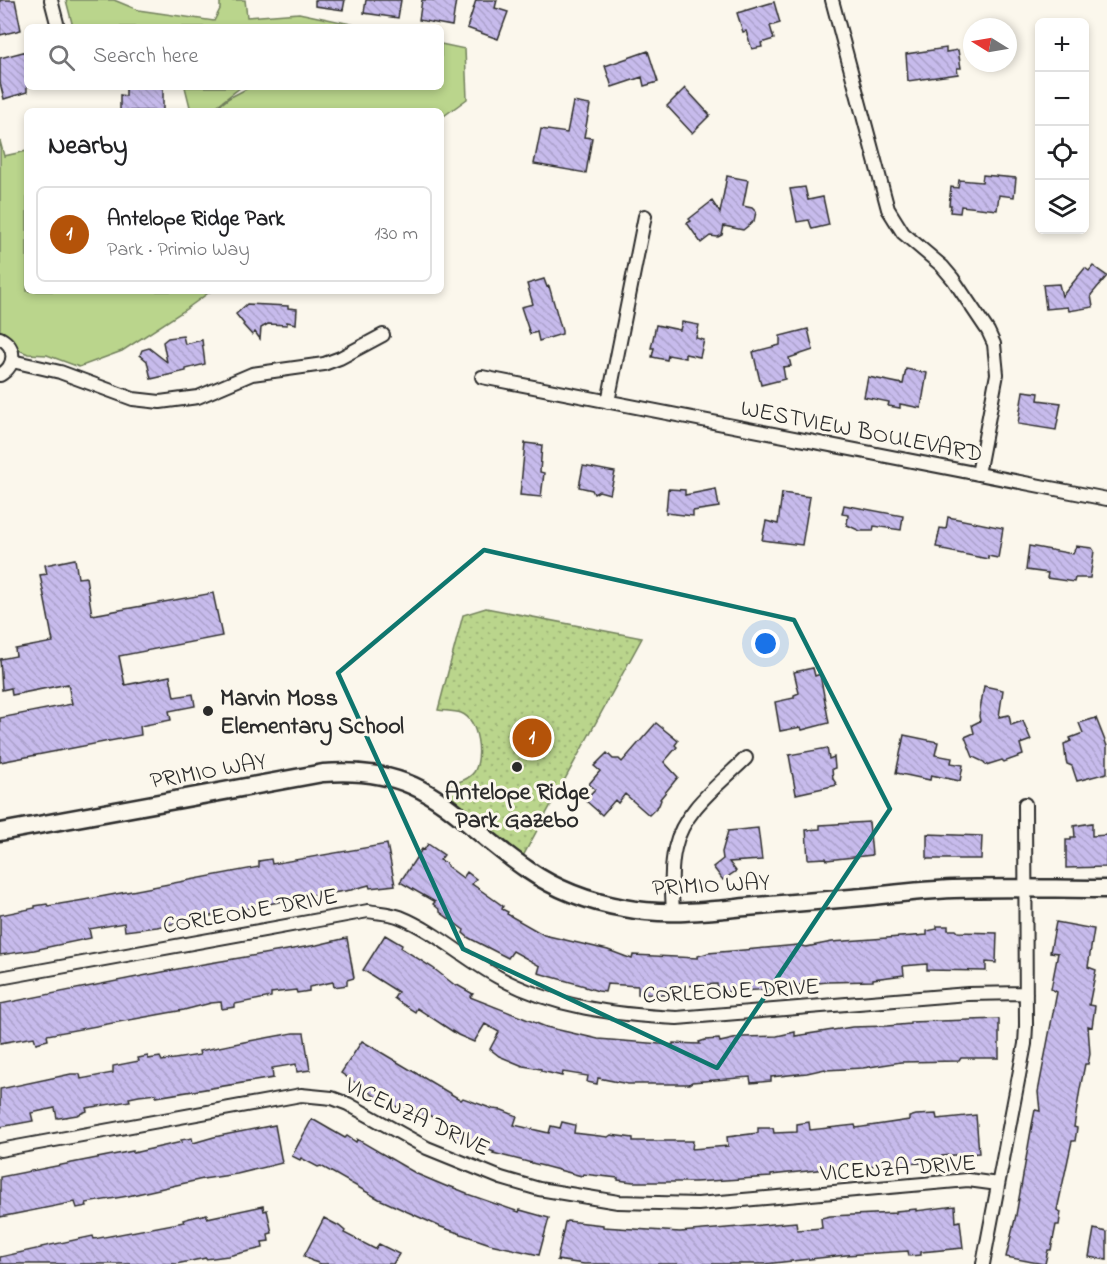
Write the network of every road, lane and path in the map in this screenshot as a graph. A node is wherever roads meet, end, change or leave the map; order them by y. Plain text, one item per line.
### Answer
1 (51, 0) edge
2 (832, 0) edge
3 (57, 24) edge
4 (645, 216) dead end
5 (383, 335) dead end
6 (0, 338) edge
7 (12, 361) junction
8 (0, 375) edge
9 (482, 377) dead end
10 (608, 402) junction
11 (978, 474) junction
12 (1107, 499) edge
13 (746, 758) dead end
14 (1025, 804) dead end
15 (0, 832) edge
16 (1026, 889) junction
17 (1107, 889) edge
18 (673, 913) junction
19 (0, 978) edge
20 (1026, 993) junction
21 (0, 1150) edge
22 (999, 1184) junction
23 (983, 1264) edge

1 - 3 street
2 - 11 street
4 - 10 street
5 - 7 street
6 - 7 street
7 - 8 street
9 - 10 street, WESTVIEW BOULEVARD
10 - 11 street, WESTVIEW BOULEVARD
11 - 12 street, WESTVIEW BOULEVARD
13 - 18 street
14 - 16 street
15 - 18 street, PRIMIO WAY
16 - 17 street, PRIMIO WAY
16 - 18 street, PRIMIO WAY
16 - 20 street
19 - 20 street, CORLEONE DRIVE
20 - 22 street
21 - 22 street, VICENZA DRIVE
22 - 23 street

